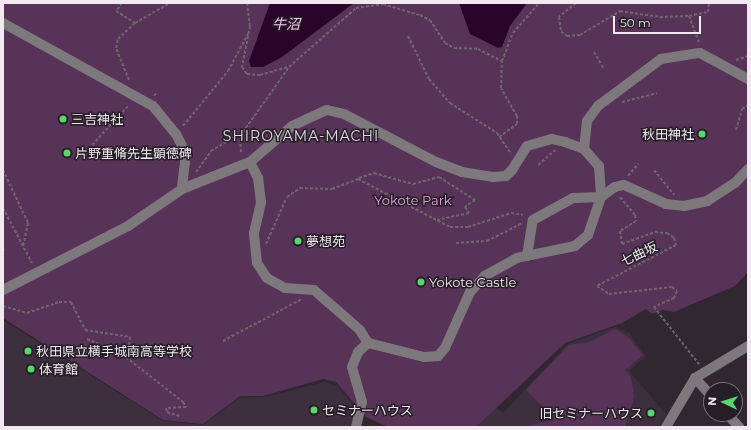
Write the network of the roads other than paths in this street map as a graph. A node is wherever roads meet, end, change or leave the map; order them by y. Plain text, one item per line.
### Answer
1 (3, 23) edge
2 (748, 79) edge
3 (584, 149) junction
4 (246, 163) junction
5 (748, 169) edge
6 (182, 189) junction
7 (601, 197) junction
8 (527, 256) junction
9 (3, 290) edge
10 (368, 343) junction
11 (748, 346) edge
12 (695, 378) junction
13 (703, 387) edge
14 (356, 427) edge
15 (666, 427) edge

1 - 6 street
2 - 3 street
3 - 4 street
3 - 7 street
4 - 6 street
4 - 10 street
5 - 7 street
6 - 9 street
7 - 8 street
7 - 8 street
8 - 10 street
10 - 14 street
11 - 12 street
12 - 13 street
12 - 15 street

